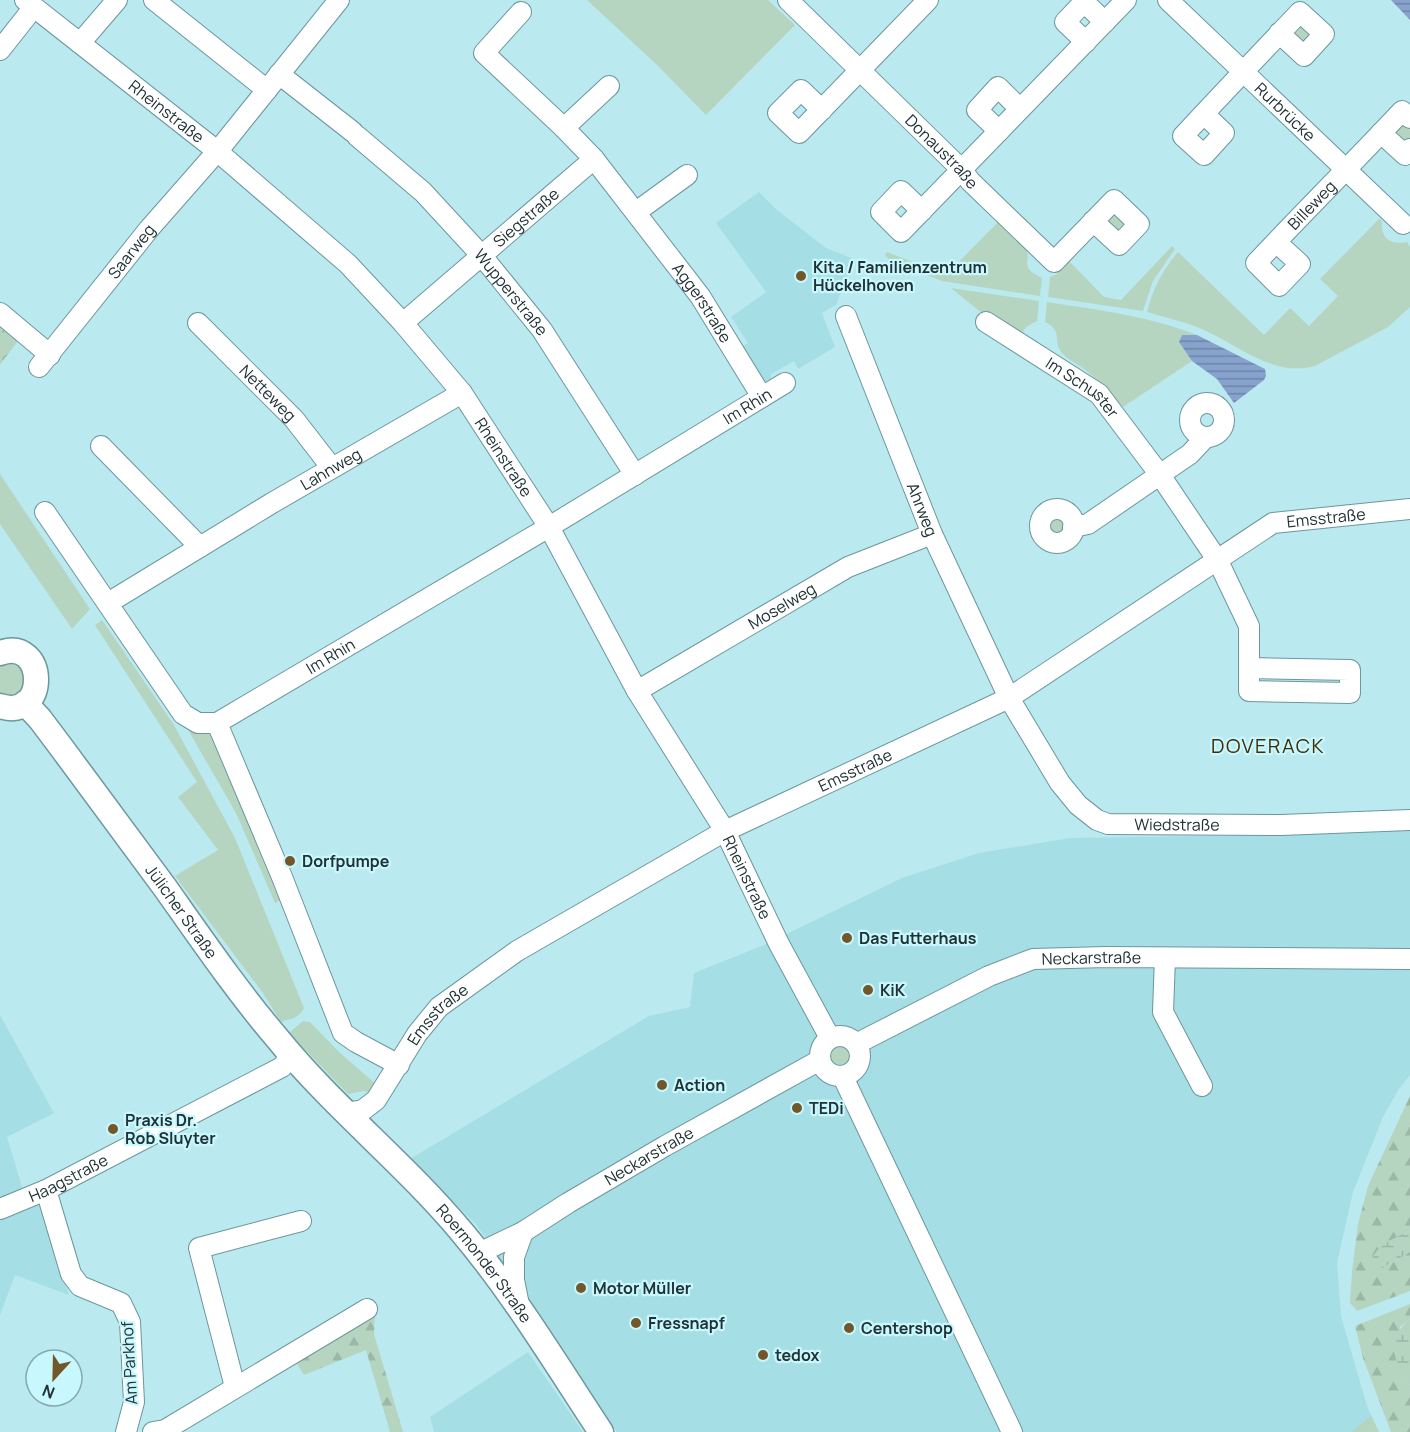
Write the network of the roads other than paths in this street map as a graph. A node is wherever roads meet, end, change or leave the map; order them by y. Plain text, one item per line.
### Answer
1 (117, 0) edge
2 (154, 0) edge
3 (339, 0) edge
4 (788, 0) edge
5 (928, 0) edge
6 (1126, 0) edge
7 (1168, 0) edge
8 (29, 3) edge
9 (521, 12) dead end
10 (1105, 22) junction
11 (1279, 33) dead end
12 (1086, 42) junction
13 (80, 43) junction
14 (0, 50) edge
15 (860, 70) junction
16 (1243, 72) junction
17 (279, 74) junction
18 (609, 86) dead end
19 (267, 90) junction
20 (1020, 109) junction
21 (822, 110) dead end
22 (1203, 114) dead end
23 (1410, 118) edge
24 (564, 128) junction
25 (999, 131) junction
26 (1382, 133) junction
27 (1410, 149) edge
28 (218, 151) junction
29 (594, 159) junction
30 (1346, 169) junction
31 (962, 170) junction
32 (687, 175) dead end
33 (922, 211) dead end
34 (636, 212) junction
35 (1093, 221) dead end
36 (1402, 224) dead end
37 (1276, 242) dead end
38 (482, 256) junction
39 (0, 313) edge
40 (846, 316) dead end
41 (986, 322) dead end
42 (198, 323) dead end
43 (403, 323) junction
44 (785, 383) dead end
45 (462, 393) junction
46 (762, 397) junction
47 (1205, 438) dead end
48 (101, 446) dead end
49 (332, 468) junction
50 (635, 474) junction
51 (1160, 474) junction
52 (1410, 510) edge
53 (45, 512) dead end
54 (549, 527) junction
55 (1073, 527) dead end
56 (932, 534) junction
57 (200, 547) junction
58 (1218, 561) junction
59 (108, 603) junction
60 (0, 653) edge
61 (1249, 668) junction
62 (637, 691) junction
63 (1009, 699) junction
64 (25, 703) junction
65 (0, 706) edge
66 (217, 723) junction
67 (1410, 820) edge
68 (725, 831) junction
69 (1165, 958) junction
70 (1410, 959) edge
71 (830, 1038) junction
72 (856, 1044) junction
73 (291, 1055) junction
74 (820, 1060) junction
75 (399, 1065) junction
76 (843, 1077) junction
77 (1202, 1086) dead end
78 (346, 1113) junction
79 (46, 1190) junction
80 (0, 1209) edge
81 (301, 1221) dead end
82 (523, 1232) junction
83 (478, 1253) junction
84 (367, 1309) dead end
85 (519, 1309) junction
86 (235, 1387) junction
87 (127, 1430) edge
88 (1010, 1431) edge
89 (153, 1432) edge
90 (601, 1432) edge

1 - 13 street
2 - 19 street
3 - 17 street, Saarweg
4 - 15 street, Donaustraße
5 - 15 street
6 - 10 street
7 - 16 street, Rurbrücke
8 - 13 street, Rheinstraße
8 - 14 street
9 - 24 street, Aggerstraße
10 - 12 street
10 - 12 street
11 - 16 street
12 - 20 street
13 - 28 street, Rheinstraße
15 - 21 street
15 - 31 street, Donaustraße
16 - 22 street
16 - 30 street, Rurbrücke
17 - 19 street, Saarweg
17 - 38 street, Wupperstraße
18 - 24 street
19 - 28 street, Saarweg
20 - 25 street
20 - 25 street
23 - 26 street, Billeweg
24 - 29 street, Aggerstraße
25 - 31 street
26 - 27 street
26 - 30 street, Billeweg
28 - 39 street, Saarweg
28 - 43 street, Rheinstraße
29 - 34 street, Aggerstraße
29 - 38 street, Siegstraße
30 - 36 street, Rurbrücke
30 - 37 street, Billeweg
31 - 33 street
31 - 35 street, Donaustraße
32 - 34 street
34 - 46 street, Aggerstraße
38 - 43 street, Siegstraße
38 - 50 street, Wupperstraße
40 - 56 street, Ahrweg
41 - 51 street, Im Schuster
42 - 49 street, Netteweg
43 - 45 street, Rheinstraße
44 - 46 street, Im Rhin
45 - 49 street, Lahnweg
45 - 54 street, Rheinstraße
46 - 50 street, Im Rhin
47 - 51 street
48 - 57 street
49 - 57 street, Lahnweg
50 - 54 street, Im Rhin
51 - 55 street
51 - 58 street, Im Schuster
52 - 58 street, Emsstraße
53 - 59 street
54 - 62 street, Rheinstraße
54 - 66 street, Im Rhin
56 - 62 street, Moselweg
56 - 63 street, Ahrweg
57 - 59 street, Lahnweg
58 - 61 street, Im Schuster
58 - 63 street, Emsstraße
59 - 66 street
60 - 64 main road
61 - 61 street, Im Schuster
62 - 68 street, Rheinstraße
63 - 67 street, Wiedstraße
63 - 68 street, Emsstraße
64 - 65 main road
64 - 73 main road, Jülicher Straße
66 - 75 street
68 - 71 street, Rheinstraße
68 - 75 street, Emsstraße
69 - 70 street, Neckarstraße
69 - 72 street, Neckarstraße
69 - 77 street, Neckarstraße
71 - 72 street
71 - 74 street
72 - 76 street
73 - 78 main road, Jülicher Straße
73 - 79 street, Haagstraße
74 - 76 street
74 - 82 street, Neckarstraße
75 - 78 street, Emsstraße
76 - 88 street
78 - 83 main road, Roermonder Straße
79 - 80 street, Haagstraße
79 - 87 street, Am Parkhof
81 - 86 street
82 - 83 street, Neckarstraße
82 - 85 street
83 - 85 main road, Roermonder Straße
84 - 86 street, Am Parkhof
85 - 90 main road, Roermonder Straße
86 - 89 street, Am Parkhof
87 - 89 street, Am Parkhof

